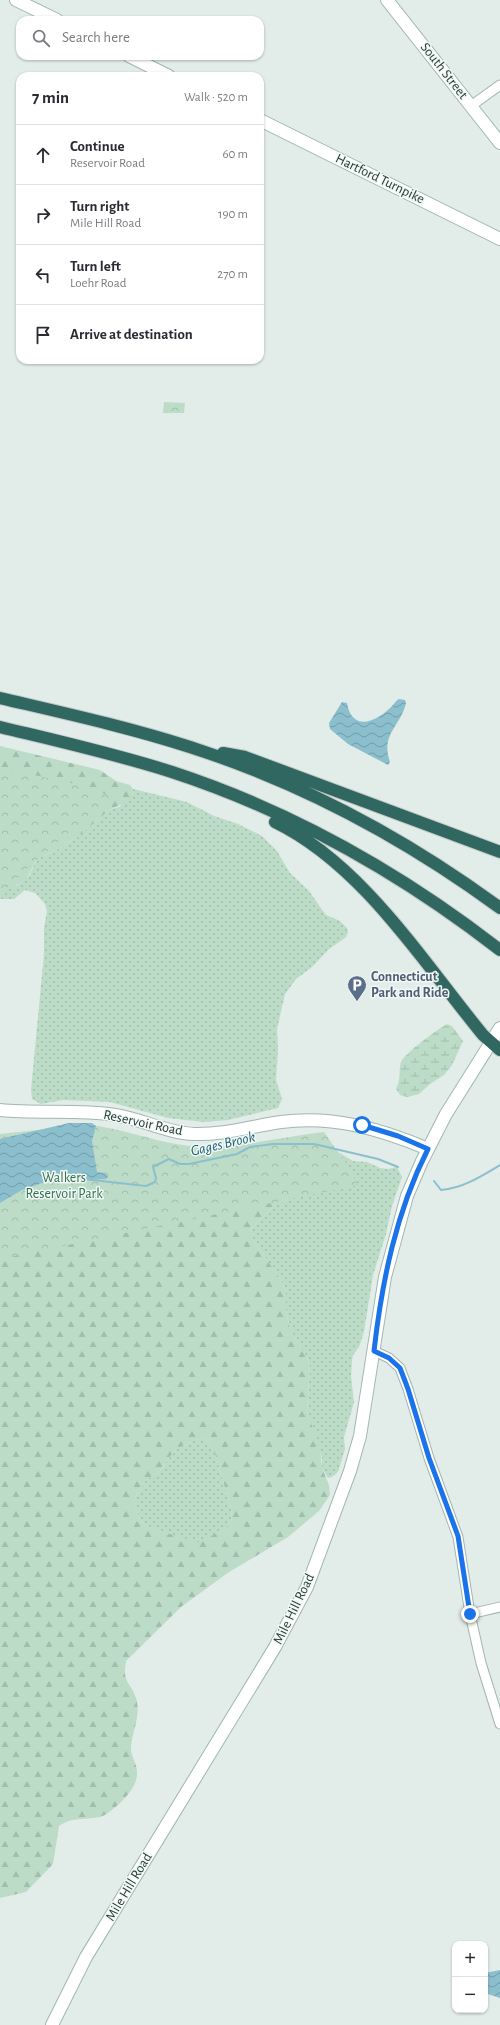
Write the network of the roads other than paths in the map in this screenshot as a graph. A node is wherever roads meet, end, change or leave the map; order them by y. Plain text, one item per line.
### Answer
1 (16, 0) edge
2 (387, 0) edge
3 (49, 16) edge
4 (137, 60) edge
5 (161, 72) edge
6 (500, 84) edge
7 (471, 106) junction
8 (264, 122) edge
9 (500, 143) edge
10 (500, 238) edge
11 (0, 698) edge
12 (0, 727) edge
13 (208, 753) junction
14 (251, 802) junction
15 (500, 852) edge
16 (500, 908) edge
17 (500, 950) edge
18 (500, 1028) edge
19 (495, 1046) edge
20 (0, 1110) edge
21 (428, 1149) junction
22 (374, 1351) junction
23 (500, 1607) edge
24 (470, 1614) junction
25 (500, 1724) edge
26 (52, 2025) edge

1 - 3 main road
2 - 7 main road, South Street
4 - 5 main road
6 - 7 street
7 - 9 main road, South Street
8 - 10 main road, Hartford Turnpike
11 - 13 highway
12 - 14 highway
13 - 15 highway
13 - 16 highway
14 - 17 highway
14 - 19 highway
18 - 19 main road
19 - 21 main road
20 - 21 main road, Reservoir Road
21 - 22 main road, Mile Hill Road
22 - 24 street
22 - 26 main road, Mile Hill Road
23 - 24 street
24 - 25 street

